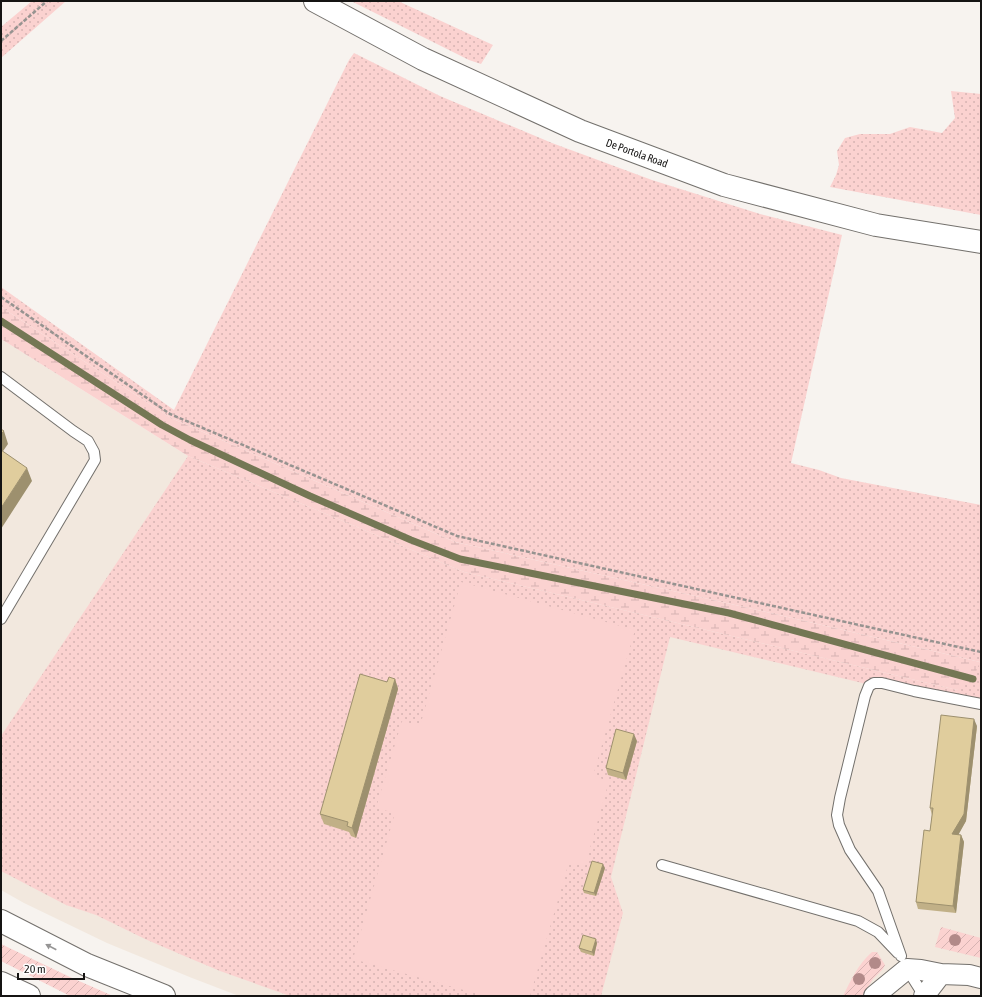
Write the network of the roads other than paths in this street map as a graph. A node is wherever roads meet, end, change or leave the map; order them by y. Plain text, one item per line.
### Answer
1 (315, 1) edge
2 (981, 242) edge
3 (1, 377) edge
4 (1, 619) edge
5 (981, 704) edge
6 (662, 866) dead end
7 (1, 921) edge
8 (904, 962) junction
9 (941, 974) junction
10 (981, 978) edge
11 (1, 983) edge
12 (29, 996) edge
13 (164, 996) edge
14 (874, 996) edge
15 (924, 996) edge

1 - 2 main road, De Portola Road
3 - 4 lane
5 - 8 lane
6 - 8 lane
13 -> 7 main road
8 - 9 street
8 - 14 street
8 - 15 lane
9 - 10 street
9 - 15 street
11 - 12 main road

